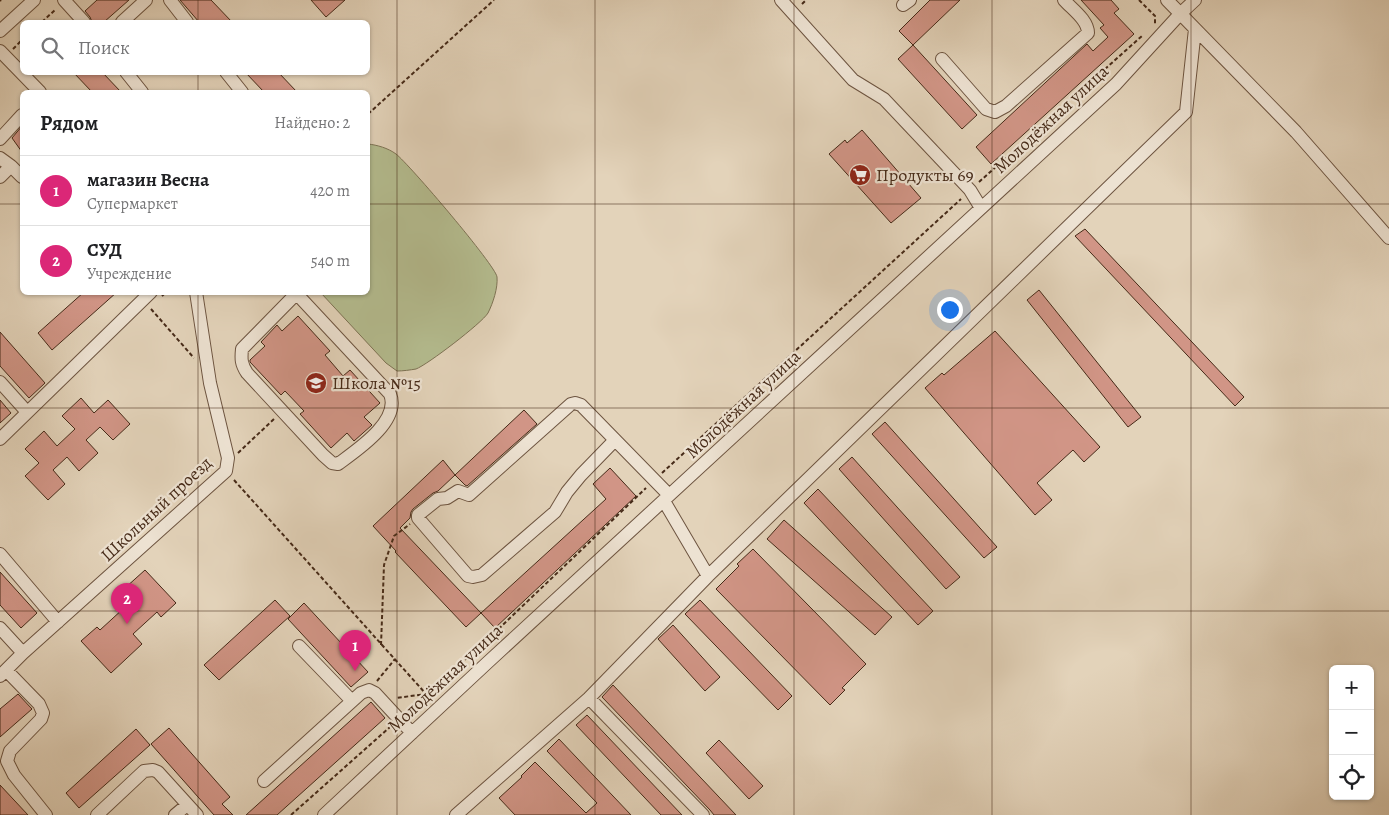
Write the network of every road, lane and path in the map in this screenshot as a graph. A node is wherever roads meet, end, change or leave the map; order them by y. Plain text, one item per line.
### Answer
1 (34, 0) edge
2 (146, 0) edge
3 (170, 0) edge
4 (493, 0) edge
5 (781, 0) edge
6 (1064, 0) edge
7 (1139, 0) edge
8 (1167, 0) edge
9 (1195, 0) edge
10 (64, 1) edge
11 (1180, 14) junction
12 (44, 20) edge
13 (82, 20) edge
14 (124, 20) edge
15 (185, 20) edge
16 (1155, 25) dead end
17 (1195, 29) junction
18 (0, 31) edge
19 (1148, 32) dead end
20 (0, 51) edge
21 (942, 59) dead end
22 (20, 72) edge
23 (23, 75) edge
24 (128, 75) edge
25 (228, 75) edge
26 (38, 90) edge
27 (140, 90) edge
28 (240, 90) edge
29 (370, 112) edge
30 (20, 117) edge
31 (0, 139) edge
32 (0, 158) edge
33 (11, 166) junction
34 (20, 176) edge
35 (0, 177) edge
36 (970, 190) junction
37 (981, 208) junction
38 (1389, 238) edge
39 (148, 295) edge
40 (196, 295) edge
41 (294, 295) edge
42 (298, 295) edge
43 (150, 308) dead end
44 (197, 362) dead end
45 (0, 383) edge
46 (282, 411) junction
47 (28, 412) junction
48 (0, 439) edge
49 (615, 440) junction
50 (227, 464) junction
51 (655, 480) junction
52 (667, 498) junction
53 (418, 518) junction
54 (0, 554) edge
55 (708, 576) junction
56 (58, 622) junction
57 (0, 628) edge
58 (381, 645) junction
59 (299, 646) dead end
60 (23, 653) junction
61 (395, 659) junction
62 (3, 673) edge
63 (369, 690) junction
64 (426, 694) junction
65 (589, 698) junction
66 (381, 700) junction
67 (352, 701) junction
68 (399, 720) junction
69 (412, 733) junction
70 (264, 781) dead end
71 (187, 805) junction
72 (46, 815) edge
73 (97, 815) edge
74 (175, 815) edge
75 (197, 815) edge
76 (291, 815) edge
77 (324, 815) edge
78 (456, 815) edge
79 (702, 815) edge

1 - 18 street
2 - 14 street
3 - 15 street
4 - 29 path
5 - 36 street
6 - 21 street
7 - 16 path
8 - 11 street
9 - 11 street, Молодёжная улица
10 - 12 path
10 - 13 street
11 - 17 street
11 - 37 street, Молодёжная улица
17 - 38 street
17 - 55 street
19 - 36 path
20 - 22 street
23 - 26 street
24 - 27 street
25 - 28 street
30 - 31 street
32 - 33 street
33 - 34 street
33 - 35 street
36 - 37 street
36 - 51 path
37 - 52 street, Молодёжная улица
39 - 47 street
40 - 50 street, Школьный проезд
41 - 46 street
42 - 46 street
43 - 44 path
45 - 47 street
46 - 50 path
47 - 48 street
49 - 51 street
49 - 53 street
49 - 53 street
50 - 56 street, Школьный проезд
50 - 58 path
51 - 52 street
51 - 64 path
52 - 55 street
52 - 69 street, Молодёжная улица
53 - 58 path
54 - 56 street
55 - 65 street
56 - 60 street, Школьный проезд
57 - 60 street
58 - 61 path
59 - 67 street
60 - 62 street, Школьный проезд
61 - 63 path
61 - 64 path
62 - 72 street
63 - 66 street
63 - 67 street
64 - 66 path
64 - 68 path
65 - 78 street
65 - 79 street
66 - 68 street
67 - 70 street
68 - 69 street
68 - 76 path
69 - 77 street, Молодёжная улица
71 - 73 street
71 - 74 street
71 - 75 street

